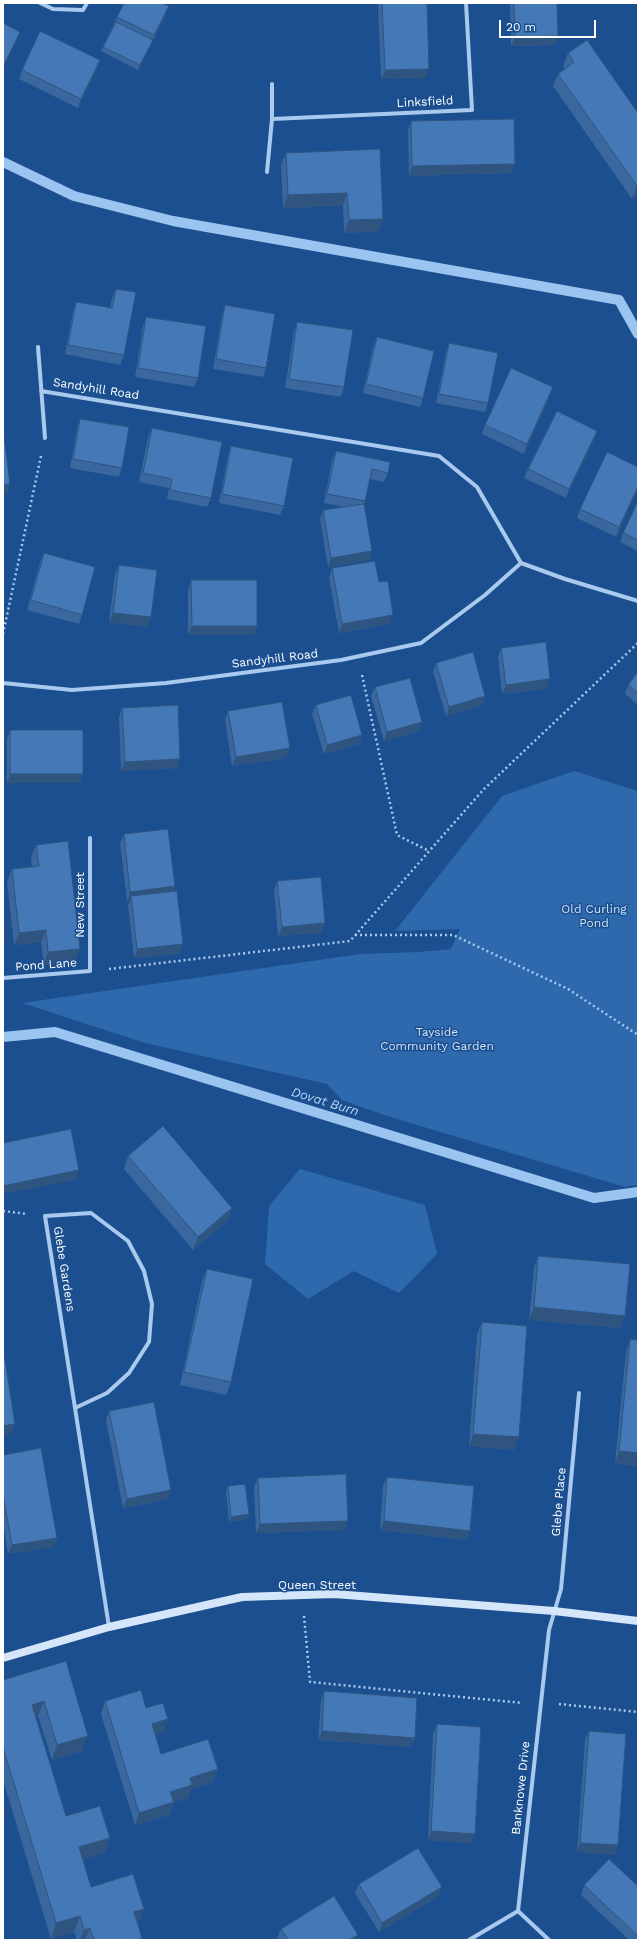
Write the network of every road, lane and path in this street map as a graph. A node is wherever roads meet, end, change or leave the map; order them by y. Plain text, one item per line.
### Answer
1 (40, 3) edge
2 (87, 3) edge
3 (466, 3) edge
4 (272, 84) dead end
5 (272, 119) junction
6 (267, 172) dead end
7 (38, 347) dead end
8 (41, 390) junction
9 (45, 438) joint
10 (521, 563) junction
11 (638, 601) edge
12 (3, 634) edge
13 (638, 643) edge
14 (358, 656) junction
15 (3, 683) edge
16 (90, 838) dead end
17 (429, 851) junction
18 (355, 935) junction
19 (90, 971) junction
20 (3, 978) edge
21 (638, 1035) edge
22 (579, 1393) dead end
23 (75, 1408) junction
24 (302, 1595) junction
25 (554, 1611) junction
26 (638, 1621) edge
27 (109, 1627) junction
28 (3, 1658) edge
29 (540, 1704) junction
30 (638, 1712) edge
31 (518, 1912) junction
32 (469, 1940) edge
33 (549, 1940) edge

1 - 2 street
3 - 5 street, Linksfield
4 - 5 street
5 - 6 street
7 - 8 street
8 - 9 street
8 - 10 street, Sandyhill Road
9 - 12 path
10 - 11 street
10 - 14 street, Sandyhill Road
13 - 17 path
14 - 15 street, Sandyhill Road
14 - 17 path
16 - 19 street, New Street
17 - 18 path
18 - 19 path
18 - 21 path
19 - 20 street, Pond Lane
22 - 25 street, Glebe Place
23 - 23 street, Glebe Gardens
23 - 27 street, Glebe Gardens
24 - 25 main road, Queen Street
24 - 27 main road, Queen Street
24 - 29 path
25 - 26 main road, Queen Street
25 - 29 street, Banknowe Drive
27 - 28 main road, Queen Street
29 - 30 path
29 - 31 street, Banknowe Drive
31 - 32 street
31 - 33 street

